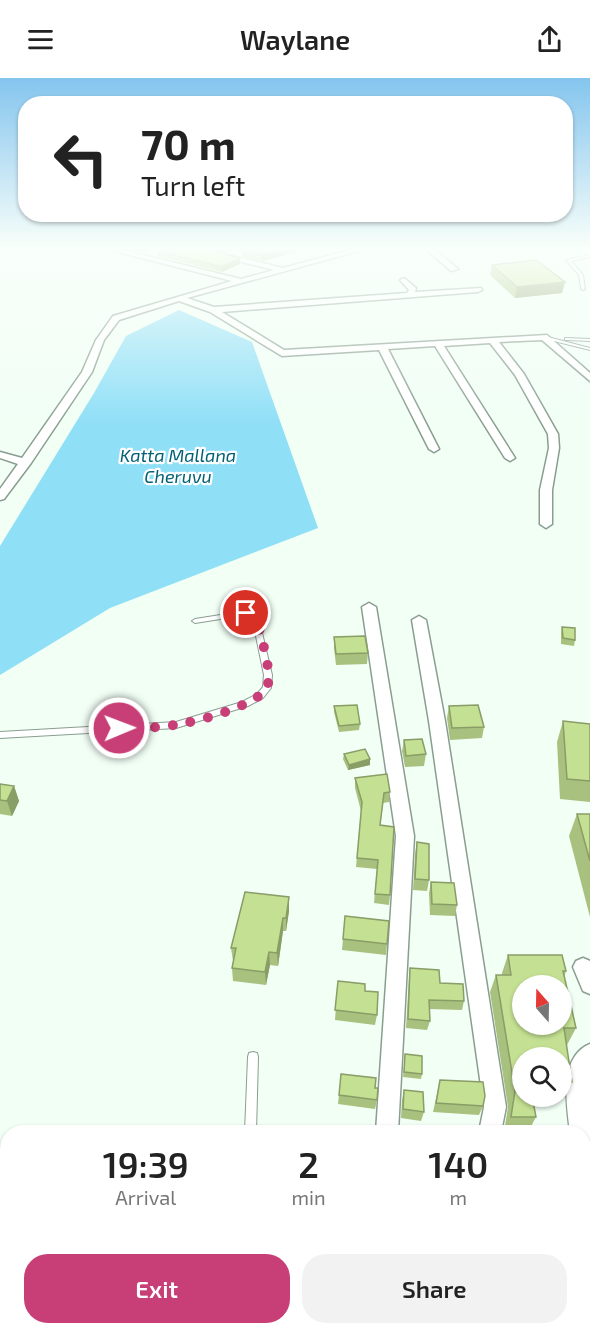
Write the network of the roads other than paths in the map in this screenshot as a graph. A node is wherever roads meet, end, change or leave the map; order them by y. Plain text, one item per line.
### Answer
1 (144, 308) edge
2 (206, 308) edge
3 (242, 308) edge
4 (213, 310) junction
5 (544, 337) junction
6 (557, 339) junction
7 (590, 340) edge
8 (493, 341) junction
9 (439, 345) junction
10 (383, 348) junction
11 (590, 349) edge
12 (590, 378) edge
13 (434, 448) dead end
14 (0, 455) edge
15 (510, 458) dead end
16 (26, 463) junction
17 (0, 497) edge
18 (546, 524) dead end
19 (369, 607) dead end
20 (419, 620) dead end
21 (195, 621) dead end
22 (0, 735) edge
23 (590, 1054) edge
24 (253, 1057) dead end
25 (250, 1125) edge
26 (387, 1125) edge
27 (491, 1125) edge
28 (581, 1125) edge

1 - 16 street
2 - 4 street
3 - 4 street
4 - 10 street
5 - 6 lane
5 - 8 street
5 - 12 street
6 - 7 lane
6 - 11 lane
8 - 9 street
8 - 18 street
9 - 10 street
9 - 15 street
10 - 13 street
14 - 16 street
16 - 17 street
19 - 26 street
20 - 27 street
21 - 22 lane
23 - 28 street
24 - 25 lane

